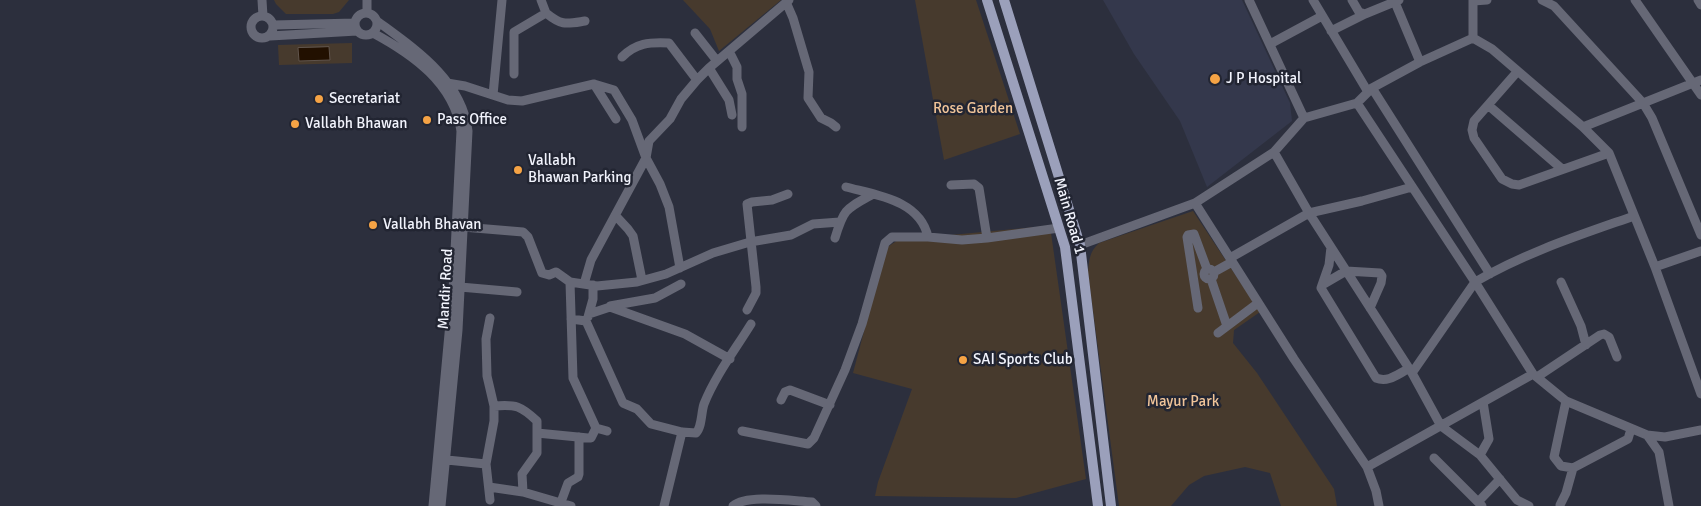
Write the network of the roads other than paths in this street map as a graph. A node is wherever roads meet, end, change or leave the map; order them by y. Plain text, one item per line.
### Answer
1 (262, 0) edge
2 (367, 0) edge
3 (502, 0) edge
4 (541, 0) edge
5 (987, 0) edge
6 (1004, 0) edge
7 (1249, 0) edge
8 (1313, 0) edge
9 (1352, 0) edge
10 (1487, 0) edge
11 (1542, 0) edge
12 (1635, 0) edge
13 (1698, 0) edge
14 (787, 1) edge
15 (1396, 1) edge
16 (1473, 1) edge
17 (1701, 5) edge
18 (367, 13) junction
19 (546, 13) junction
20 (1365, 14) junction
21 (263, 16) junction
22 (1322, 16) junction
23 (377, 21) junction
24 (585, 21) dead end
25 (274, 25) junction
26 (356, 27) junction
27 (1331, 31) junction
28 (373, 33) junction
29 (695, 33) dead end
30 (270, 36) junction
31 (1473, 38) junction
32 (1270, 44) junction
33 (729, 51) junction
34 (622, 58) dead end
35 (717, 61) junction
36 (1420, 62) junction
37 (709, 68) junction
38 (1517, 72) junction
39 (514, 74) dead end
40 (697, 80) junction
41 (1697, 81) edge
42 (447, 82) junction
43 (594, 84) junction
44 (1370, 90) junction
45 (493, 94) junction
46 (1701, 96) edge
47 (1357, 102) junction
48 (1643, 103) junction
49 (1488, 105) junction
50 (732, 115) dead end
51 (1304, 118) junction
52 (616, 119) dead end
53 (742, 127) dead end
54 (1582, 127) junction
55 (836, 128) dead end
56 (1274, 152) junction
57 (1609, 153) junction
58 (646, 158) junction
59 (1562, 170) junction
60 (951, 185) dead end
61 (846, 187) dead end
62 (1412, 187) junction
63 (788, 194) dead end
64 (873, 194) junction
65 (1195, 203) junction
66 (1308, 213) junction
67 (615, 215) junction
68 (1634, 216) junction
69 (840, 222) junction
70 (463, 228) junction
71 (1059, 228) junction
72 (1701, 234) edge
73 (928, 237) junction
74 (834, 238) dead end
75 (987, 238) junction
76 (750, 242) junction
77 (1080, 245) junction
78 (1331, 247) junction
79 (1701, 251) edge
80 (1231, 260) junction
81 (1655, 266) junction
82 (680, 268) junction
83 (1346, 271) junction
84 (1209, 274) junction
85 (1490, 274) junction
86 (642, 280) junction
87 (1194, 280) junction
88 (570, 282) junction
89 (1475, 282) junction
90 (1561, 282) dead end
91 (588, 284) junction
92 (681, 284) dead end
93 (1322, 285) junction
94 (460, 288) junction
95 (517, 292) dead end
96 (1258, 303) junction
97 (610, 306) junction
98 (1198, 308) dead end
99 (1370, 308) junction
100 (747, 310) dead end
101 (490, 318) dead end
102 (588, 318) junction
103 (571, 319) junction
104 (751, 324) dead end
105 (1227, 326) junction
106 (1218, 333) dead end
107 (1586, 344) junction
108 (451, 353) junction
109 (1617, 357) dead end
110 (730, 358) junction
111 (1410, 371) junction
112 (1535, 376) junction
113 (1701, 394) edge
114 (781, 400) dead end
115 (1566, 401) junction
116 (1484, 402) junction
117 (830, 405) junction
118 (494, 406) junction
119 (1441, 426) junction
120 (596, 428) junction
121 (1631, 429) junction
122 (607, 430) dead end
123 (1701, 430) edge
124 (742, 431) dead end
125 (682, 432) junction
126 (537, 433) junction
127 (1647, 435) junction
128 (579, 437) junction
129 (1665, 437) junction
130 (1659, 452) junction
131 (1480, 455) junction
132 (1434, 458) dead end
133 (447, 460) junction
134 (486, 464) junction
135 (1367, 467) junction
136 (1573, 468) junction
137 (1500, 479) junction
138 (489, 487) junction
139 (523, 492) junction
140 (490, 500) dead end
141 (560, 502) junction
142 (1480, 504) edge
143 (1560, 505) edge
144 (433, 506) edge
145 (441, 506) edge
146 (571, 506) edge
147 (664, 506) edge
148 (733, 506) edge
149 (816, 506) edge
150 (1098, 506) edge
151 (1111, 506) edge
152 (1379, 506) edge
153 (1529, 506) edge
154 (1669, 506) edge

1 - 21 street
2 - 18 street
3 - 45 street
4 - 19 street
5 - 71 main road, Main Road 1
6 - 77 main road, Main Road 1
7 - 32 street
8 - 22 street
9 - 20 street
10 - 16 street
11 - 48 street
12 - 41 street
13 - 17 street
14 - 33 street
14 - 55 street
15 - 20 street
15 - 36 street
16 - 31 street
18 - 23 street
18 - 26 street
19 - 24 street
19 - 39 street
20 - 27 street
21 - 25 street
21 - 30 street
22 - 27 street
22 - 32 street
23 - 28 street
23 - 42 street, Mandir Road
25 - 26 street
25 - 30 street
26 - 28 street
26 - 30 street
27 - 44 street
28 - 108 street, Mandir Road
29 - 35 street
31 - 36 street
31 - 38 street
32 - 51 street
33 - 35 street
33 - 53 street
34 - 40 street
35 - 37 street
36 - 44 street
37 - 40 street
37 - 50 street
38 - 49 street
38 - 54 street
40 - 58 street
41 - 46 street
41 - 48 street
42 - 45 street
42 - 70 street, Mandir Road
43 - 45 street
43 - 52 street
43 - 58 street
44 - 47 street
44 - 85 street
47 - 51 street
47 - 62 street
48 - 54 street
48 - 72 street
49 - 59 street
49 - 59 street
51 - 56 street
54 - 57 street
56 - 65 street
56 - 66 street
57 - 59 street
57 - 68 street
58 - 67 street
58 - 82 street
60 - 75 street
61 - 64 street
62 - 66 street
62 - 89 street
63 - 76 street
64 - 69 street
64 - 73 street
65 - 77 street
65 - 80 street
66 - 78 street
66 - 80 street
67 - 86 street
67 - 91 street
68 - 81 street
68 - 85 street
69 - 74 street
69 - 76 street
70 - 88 street
70 - 94 street, Mandir Road
71 - 75 street
71 - 150 main road, Main Road 1
73 - 75 street
73 - 117 street
76 - 82 street
76 - 100 street
77 - 151 main road, Main Road 1
78 - 83 street
78 - 93 street
79 - 81 street
80 - 84 street
80 - 96 street
81 - 113 street
82 - 86 street
83 - 93 street
83 - 99 street
83 - 99 street
84 - 87 street
84 - 87 street
84 - 105 street
85 - 89 street
86 - 91 street
87 - 98 street
88 - 91 street
88 - 103 street
89 - 111 street
89 - 112 street
90 - 107 street
91 - 102 street
92 - 97 street
93 - 111 street
94 - 95 street
94 - 108 street, Mandir Road
96 - 105 street
96 - 135 street
97 - 102 street
97 - 110 street
99 - 111 street
101 - 118 street
102 - 103 street
102 - 125 street
103 - 120 street
104 - 110 street
105 - 106 street
107 - 109 street
107 - 112 street
108 - 133 street, Mandir Road
108 - 144 street, Mandir Road
110 - 125 street
111 - 119 street
112 - 115 street
112 - 116 street
114 - 117 street
115 - 121 street
115 - 136 street
116 - 119 street
116 - 131 street
117 - 124 street
118 - 126 street
118 - 134 street
119 - 131 street
119 - 135 street
120 - 122 street
120 - 128 street
121 - 127 street
121 - 136 street
123 - 129 street
125 - 147 street
126 - 128 street
126 - 139 street
127 - 129 street
127 - 130 street
128 - 141 street
129 - 130 street
130 - 154 street
131 - 137 street
132 - 142 street
133 - 134 street
133 - 145 street, Mandir Road
134 - 138 street
135 - 152 street
136 - 143 street
137 - 142 street
137 - 153 street
138 - 139 street
138 - 140 street
139 - 141 street
141 - 146 street
148 - 149 street

